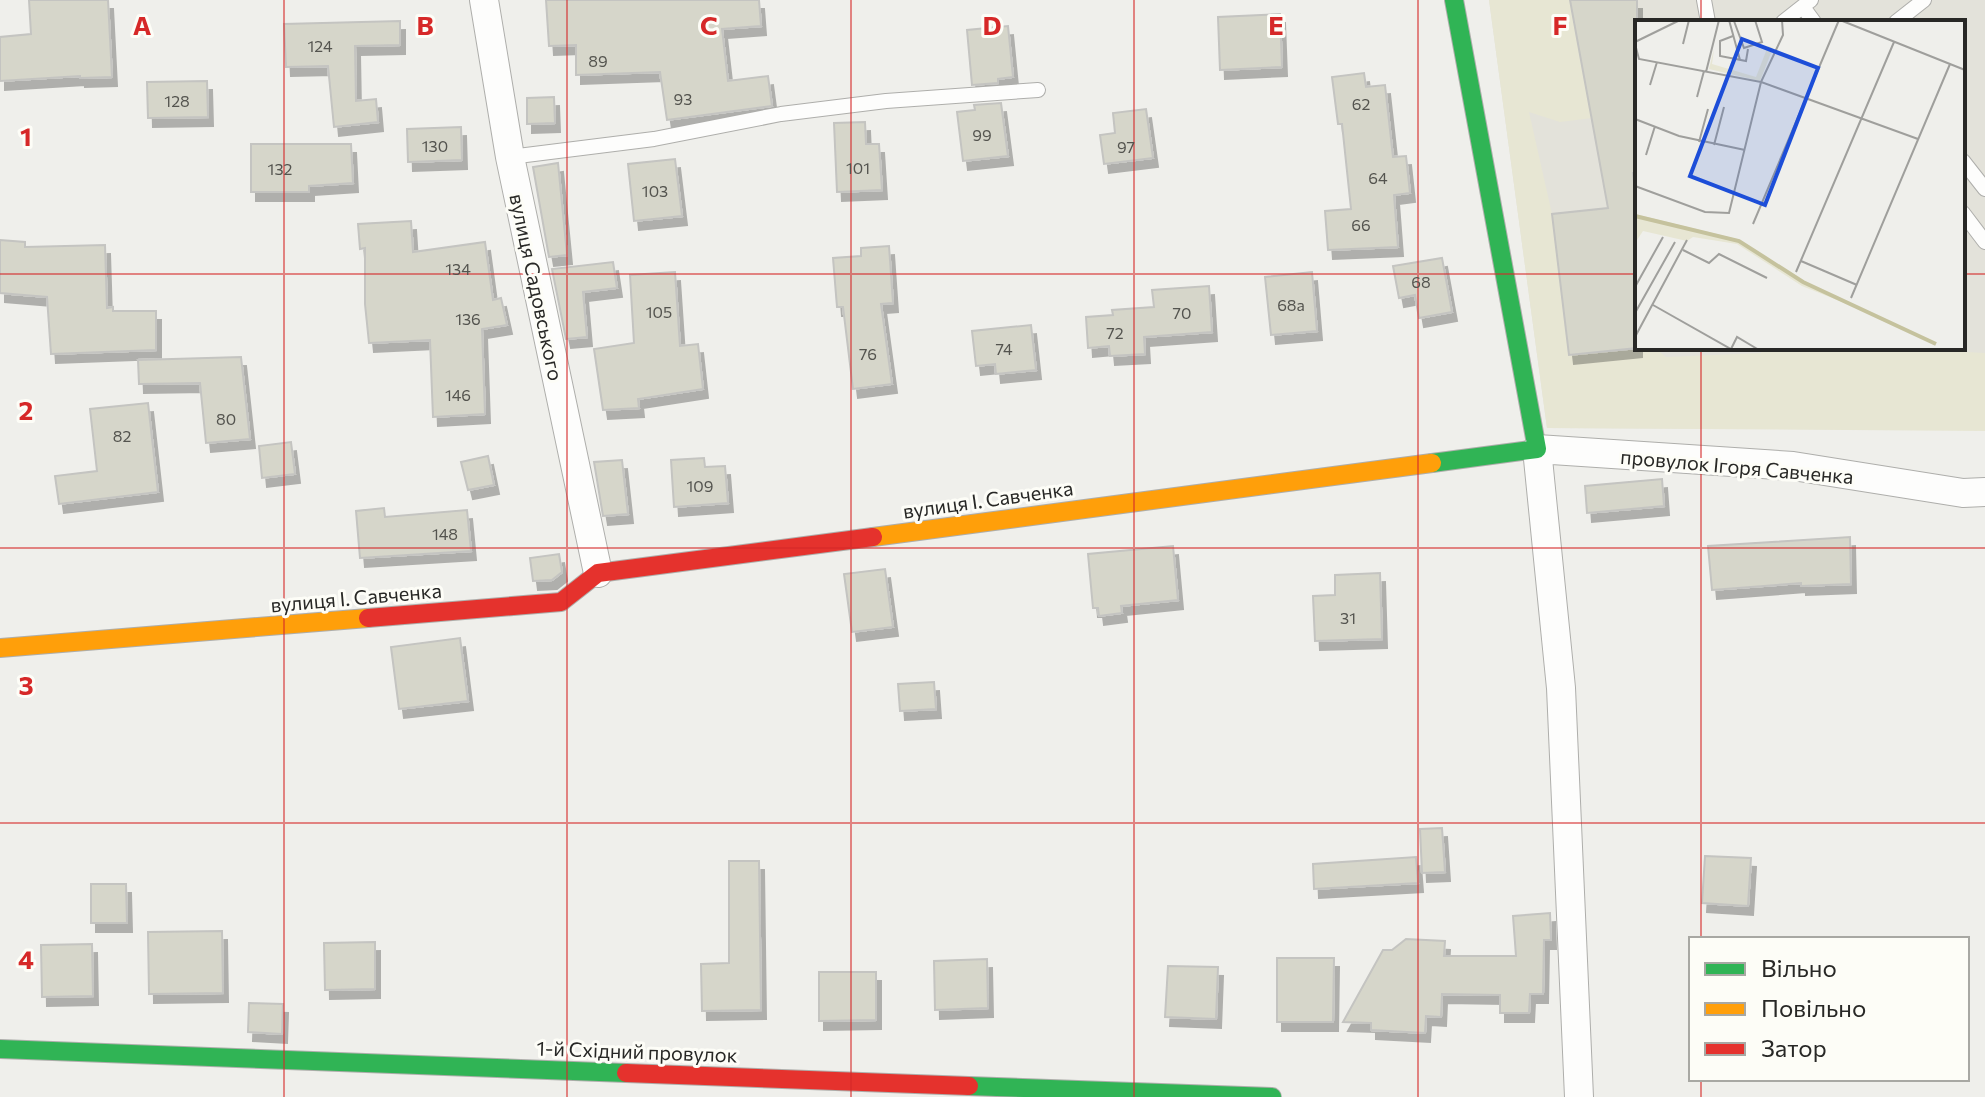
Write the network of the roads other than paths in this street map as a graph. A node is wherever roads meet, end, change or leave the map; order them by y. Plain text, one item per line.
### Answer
1 (484, 0) edge
2 (1454, 0) edge
3 (1704, 0) edge
4 (1924, 0) edge
5 (1807, 4) edge
6 (1708, 20) edge
7 (1786, 20) edge
8 (1899, 20) edge
9 (1038, 90) dead end
10 (510, 157) junction
11 (1965, 164) edge
12 (1985, 189) edge
13 (1965, 216) edge
14 (1985, 242) edge
15 (1537, 449) junction
16 (1985, 492) edge
17 (598, 573) junction
18 (0, 648) edge
19 (0, 1049) edge
20 (1272, 1097) edge
21 (1579, 1097) edge

1 - 10 street, вулиця Садовського
2 - 15 street
3 - 6 lane
4 - 8 lane
5 - 7 lane
9 - 10 lane
10 - 17 street, вулиця Садовського
11 - 12 lane
13 - 14 lane
15 - 16 street, провулок Ігоря Савченка
15 - 17 street, вулиця І. Савченка
15 - 21 street
17 - 18 street, вулиця І. Савченка
19 - 20 street, 1-й Східний провулок

